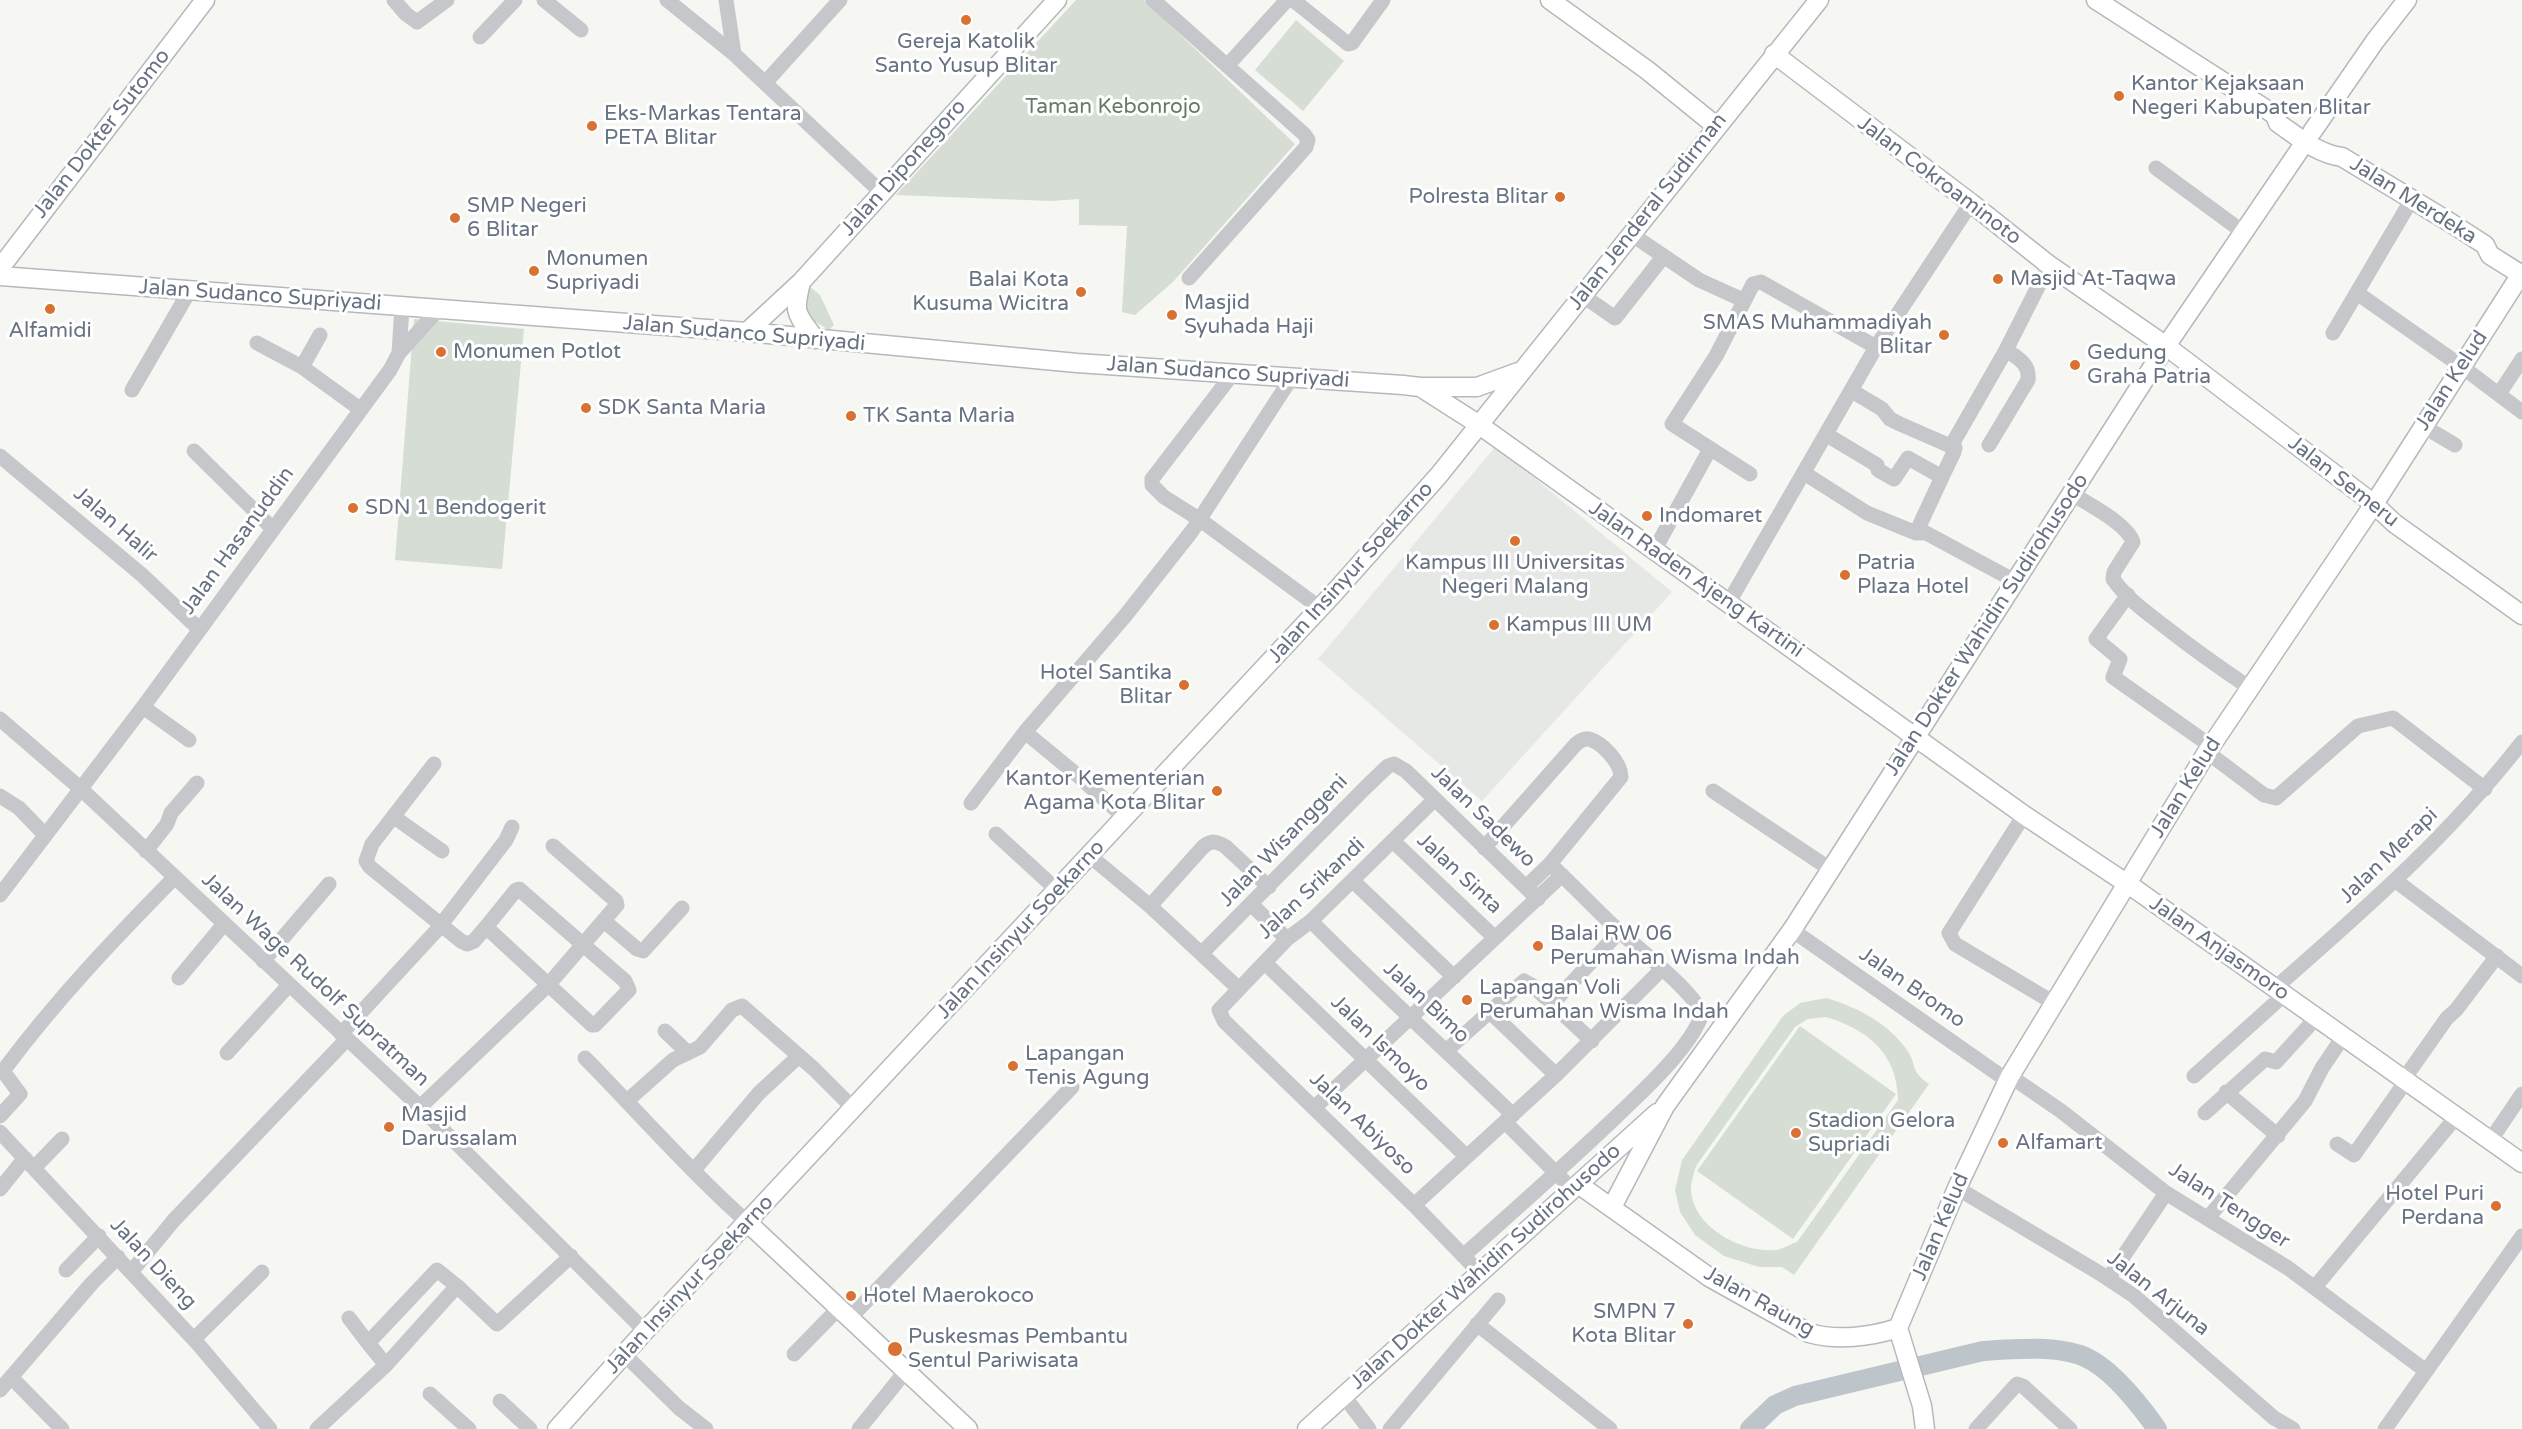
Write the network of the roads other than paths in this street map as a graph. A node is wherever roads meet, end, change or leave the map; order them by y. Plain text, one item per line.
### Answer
1 (205, 0) edge
2 (394, 0) edge
3 (447, 0) edge
4 (515, 0) edge
5 (544, 0) edge
6 (667, 0) edge
7 (739, 0) edge
8 (840, 0) edge
9 (1057, 0) edge
10 (1152, 0) edge
11 (1287, 0) edge
12 (1293, 0) edge
13 (1383, 0) edge
14 (1550, 0) edge
15 (1819, 0) edge
16 (2096, 0) edge
17 (2407, 0) edge
18 (727, 6) edge
19 (581, 30) dead end
20 (480, 37) dead end
21 (734, 54) junction
22 (1774, 54) junction
23 (1227, 66) junction
24 (765, 83) junction
25 (1716, 126) junction
26 (2308, 137) junction
27 (2156, 168) dead end
28 (882, 193) junction
29 (2412, 199) junction
30 (1971, 202) junction
31 (2243, 232) junction
32 (1631, 234) junction
33 (2485, 245) junction
34 (1663, 257) junction
35 (2522, 263) edge
36 (2049, 265) junction
37 (0, 268) edge
38 (2522, 274) edge
39 (0, 276) edge
40 (1188, 278) dead end
41 (801, 282) junction
42 (190, 290) junction
43 (2356, 293) junction
44 (1582, 295) junction
45 (1743, 300) junction
46 (402, 307) junction
47 (438, 310) junction
48 (747, 332) junction
49 (2333, 333) dead end
50 (320, 335) dead end
51 (815, 339) junction
52 (256, 343) dead end
53 (2166, 346) junction
54 (1876, 347) junction
55 (2006, 350) junction
56 (399, 353) junction
57 (2522, 359) edge
58 (2461, 366) junction
59 (302, 368) junction
60 (1522, 370) junction
61 (1227, 373) junction
62 (1292, 377) junction
63 (1420, 387) junction
64 (132, 390) dead end
65 (1852, 391) junction
66 (2499, 394) junction
67 (360, 409) junction
68 (2522, 412) edge
69 (1478, 424) junction
70 (2423, 426) junction
71 (1827, 435) junction
72 (2455, 444) dead end
73 (1989, 445) dead end
74 (1955, 448) junction
75 (1710, 449) junction
76 (194, 451) dead end
77 (0, 456) edge
78 (1804, 473) junction
79 (1750, 474) dead end
80 (1942, 477) junction
81 (2071, 494) junction
82 (2374, 504) junction
83 (1199, 519) junction
84 (272, 528) junction
85 (1916, 533) junction
86 (1655, 549) junction
87 (2015, 581) junction
88 (2128, 595) junction
89 (1729, 602) junction
90 (1320, 608) junction
91 (2522, 615) edge
92 (200, 629) junction
93 (2250, 688) junction
94 (142, 707) junction
95 (0, 718) edge
96 (1025, 732) junction
97 (1915, 736) junction
98 (189, 740) dead end
99 (2522, 742) edge
100 (2209, 749) junction
101 (434, 764) dead end
102 (1400, 766) joint
103 (197, 783) dead end
104 (81, 789) junction
105 (2485, 789) junction
106 (1713, 791) dead end
107 (0, 796) edge
108 (1434, 800) junction
109 (970, 802) dead end
110 (2024, 815) junction
111 (393, 817) junction
112 (1125, 818) junction
113 (512, 827) dead end
114 (996, 834) dead end
115 (45, 835) junction
116 (1393, 841) junction
117 (553, 846) dead end
118 (1484, 848) junction
119 (146, 851) junction
120 (442, 851) dead end
121 (1090, 856) junction
122 (1550, 864) junction
123 (1830, 868) junction
124 (1562, 875) junction
125 (174, 878) junction
126 (1353, 881) junction
127 (2396, 881) junction
128 (329, 884) dead end
129 (2126, 884) junction
130 (1526, 886) junction
131 (1269, 887) junction
132 (1058, 891) junction
133 (0, 895) edge
134 (1538, 899) junction
135 (1252, 904) junction
136 (1150, 906) junction
137 (682, 908) dead end
138 (604, 921) junction
139 (1311, 921) junction
140 (224, 924) junction
141 (486, 927) junction
142 (1792, 930) junction
143 (436, 932) junction
144 (1619, 932) junction
145 (1496, 938) junction
146 (1287, 939) junction
147 (584, 944) junction
148 (1202, 953) junction
149 (2497, 956) junction
150 (263, 961) junction
151 (1264, 963) junction
152 (1662, 969) junction
153 (2522, 976) edge
154 (1454, 977) junction
155 (179, 978) dead end
156 (549, 984) junction
157 (289, 985) junction
158 (1238, 988) junction
159 (2279, 992) junction
160 (2054, 1003) junction
161 (1552, 1004) junction
162 (1219, 1010) joint
163 (1489, 1011) junction
164 (1409, 1017) junction
165 (2316, 1018) junction
166 (665, 1031) dead end
167 (344, 1037) junction
168 (2343, 1037) junction
169 (1592, 1041) junction
170 (1447, 1050) junction
171 (227, 1053) dead end
172 (688, 1053) junction
173 (799, 1056) junction
174 (585, 1058) dead end
175 (1365, 1059) junction
176 (1556, 1075) junction
177 (2194, 1076) dead end
178 (2009, 1079) junction
179 (2405, 1080) junction
180 (1072, 1087) dead end
181 (2226, 1092) junction
182 (2522, 1094) edge
183 (627, 1101) junction
184 (1665, 1106) junction
185 (420, 1107) junction
186 (854, 1108) junction
187 (1314, 1108) junction
188 (2205, 1113) dead end
189 (0, 1116) edge
190 (2456, 1117) junction
191 (1509, 1118) junction
192 (0, 1132) edge
193 (2278, 1136) junction
194 (62, 1139) dead end
195 (2490, 1141) junction
196 (2337, 1144) dead end
197 (1466, 1156) junction
198 (30, 1163) junction
199 (2522, 1163) edge
200 (694, 1170) junction
201 (1557, 1173) junction
202 (1573, 1186) junction
203 (1956, 1188) junction
204 (0, 1189) edge
205 (2166, 1193) junction
206 (1414, 1204) junction
207 (1612, 1207) junction
208 (2208, 1218) junction
209 (747, 1222) junction
210 (99, 1236) junction
211 (2522, 1236) edge
212 (571, 1256) junction
213 (1463, 1256) junction
214 (118, 1257) junction
215 (66, 1270) dead end
216 (1478, 1271) junction
217 (131, 1272) junction
218 (262, 1272) dead end
219 (2108, 1279) junction
220 (458, 1286) junction
221 (2315, 1287) junction
222 (1498, 1300) dead end
223 (843, 1314) junction
224 (349, 1318) dead end
225 (1477, 1324) junction
226 (645, 1331) junction
227 (1900, 1334) junction
228 (194, 1339) junction
229 (368, 1343) junction
230 (794, 1354) dead end
231 (625, 1355) junction
232 (386, 1365) junction
233 (2426, 1371) junction
234 (905, 1372) junction
235 (10, 1377) junction
236 (0, 1390) edge
237 (430, 1394) dead end
238 (1344, 1396) junction
239 (500, 1401) dead end
240 (1982, 1427) edge
241 (2064, 1427) edge
242 (62, 1429) edge
243 (270, 1429) edge
244 (317, 1429) edge
245 (468, 1429) edge
246 (530, 1429) edge
247 (557, 1429) edge
248 (706, 1429) edge
249 (860, 1429) edge
250 (968, 1429) edge
251 (1307, 1429) edge
252 (1369, 1429) edge
253 (1390, 1429) edge
254 (1610, 1429) edge
255 (1925, 1429) edge
256 (2293, 1429) edge
257 (2385, 1429) edge

1 - 37 main road, Jalan Dokter Sutomo
2 - 3 street
4 - 20 street
5 - 19 street
6 - 21 street
7 - 18 street
8 - 24 street
9 - 28 main road, Jalan Diponegoro
10 - 23 street
11 - 23 street
12 - 13 street
14 - 25 main road
15 - 22 main road, Jalan Jenderal Sudirman
16 - 26 main road, Jalan Merdeka
17 - 26 main road, Jalan Dokter Wahidin Sudirohusodo
18 - 21 street
21 - 24 street
22 - 25 main road, Jalan Jenderal Sudirman
22 - 30 main road, Jalan Cokroaminoto
23 - 40 street
24 - 28 street
25 - 32 main road, Jalan Jenderal Sudirman
26 - 29 main road, Jalan Merdeka
26 - 31 main road, Jalan Dokter Wahidin Sudirohusodo
27 - 31 street
28 - 41 main road, Jalan Diponegoro
29 - 33 main road, Jalan Merdeka
29 - 43 street
30 - 36 main road, Jalan Cokroaminoto
30 - 54 street
31 - 53 main road, Jalan Dokter Wahidin Sudirohusodo
32 - 34 street
32 - 44 main road, Jalan Jenderal Sudirman
33 - 35 main road, Jalan Merdeka
33 - 38 main road, Jalan Merdeka
34 - 44 street
34 - 45 street
36 - 53 main road, Jalan Cokroaminoto
36 - 55 street
38 - 58 main road, Jalan Kelud
39 - 42 main road, Jalan Sudanco Supriyadi
41 - 48 main road, Jalan Diponegoro
41 - 51 main road
42 - 46 main road, Jalan Sudanco Supriyadi
42 - 64 street
43 - 49 street
43 - 58 street
44 - 60 main road, Jalan Jenderal Sudirman
45 - 54 street
45 - 75 street
46 - 47 main road, Jalan Sudanco Supriyadi
46 - 56 street, Jalan Hasanuddin
47 - 48 main road, Jalan Sudanco Supriyadi
47 - 56 street
48 - 51 main road, Jalan Sudanco Supriyadi
50 - 59 street
51 - 61 main road, Jalan Sudanco Supriyadi
52 - 59 street
53 - 81 main road, Jalan Dokter Wahidin Sudirohusodo
53 - 82 main road, Jalan Semeru
54 - 65 street
55 - 73 street
55 - 74 street
56 - 67 street, Jalan Hasanuddin
57 - 66 street
58 - 66 street
58 - 70 main road, Jalan Kelud
59 - 67 street
60 - 63 main road
60 - 69 main road, Jalan Jenderal Sudirman
61 - 62 main road, Jalan Sudanco Supriyadi
61 - 83 street
62 - 63 main road, Jalan Sudanco Supriyadi
62 - 83 street
63 - 69 main road, Jalan Sudanco Supriyadi
65 - 71 street
65 - 74 street
66 - 68 street
67 - 84 street, Jalan Hasanuddin
69 - 86 main road, Jalan Raden Ajeng Kartini
69 - 90 main road, Jalan Insinyur Soekarno
70 - 72 street
70 - 82 main road, Jalan Kelud
71 - 78 street
71 - 80 street
74 - 80 street
75 - 79 street
75 - 86 street
76 - 84 street
77 - 92 street, Jalan Halir
78 - 85 street
78 - 89 street
80 - 85 street
81 - 87 main road, Jalan Dokter Wahidin Sudirohusodo
81 - 88 street
82 - 91 main road, Jalan Semeru
82 - 93 main road, Jalan Kelud
83 - 90 street
83 - 96 street
84 - 92 street, Jalan Hasanuddin
85 - 87 street
86 - 89 main road, Jalan Raden Ajeng Kartini
87 - 97 main road, Jalan Dokter Wahidin Sudirohusodo
88 - 93 street
88 - 100 street
89 - 97 main road, Jalan Raden Ajeng Kartini
90 - 112 main road, Jalan Insinyur Soekarno
92 - 94 street, Jalan Hasanuddin
93 - 100 main road, Jalan Kelud
94 - 98 street
94 - 104 street, Jalan Hasanuddin
95 - 104 street, Jalan Wage Rudolf Supratman
96 - 109 street
96 - 112 street
97 - 110 main road, Jalan Anjasmoro
97 - 123 main road, Jalan Dokter Wahidin Sudirohusodo
99 - 105 street, Jalan Merapi
100 - 105 street
100 - 129 main road, Jalan Kelud
101 - 111 street
102 - 108 street, Jalan Sadewo
102 - 131 street, Jalan Wisanggeni
103 - 119 street
104 - 115 street, Jalan Hasanuddin
104 - 119 street, Jalan Wage Rudolf Supratman
105 - 127 street, Jalan Merapi
106 - 123 street
107 - 115 street
108 - 116 street, Jalan Srikandi
108 - 118 street, Jalan Sadewo
110 - 129 main road, Jalan Anjasmoro
110 - 160 street
111 - 120 street
111 - 143 street
112 - 121 main road, Jalan Insinyur Soekarno
113 - 143 street
114 - 132 street
115 - 133 street, Jalan Hasanuddin
116 - 126 street, Jalan Srikandi
116 - 145 street, Jalan Sinta
117 - 138 street
118 - 122 street
118 - 130 street, Jalan Sadewo
119 - 125 street, Jalan Wage Rudolf Supratman
121 - 132 main road, Jalan Insinyur Soekarno
121 - 136 street
122 - 124 street
122 - 130 street
123 - 142 main road, Jalan Dokter Wahidin Sudirohusodo
124 - 134 street
124 - 144 street
125 - 140 street, Jalan Wage Rudolf Supratman
125 - 189 street
126 - 139 street, Jalan Srikandi
126 - 154 street
127 - 149 street
127 - 159 street, Jalan Merapi
128 - 150 street
129 - 159 main road, Jalan Anjasmoro
129 - 160 main road, Jalan Kelud
130 - 134 street, Jalan Sadewo
131 - 135 street, Jalan Wisanggeni
131 - 136 street
132 - 186 main road, Jalan Insinyur Soekarno
134 - 145 street
135 - 146 street
135 - 148 street, Jalan Wisanggeni
136 - 148 street
137 - 138 street
138 - 147 street
139 - 146 street, Jalan Srikandi
139 - 164 street, Jalan Bimo
140 - 150 street, Jalan Wage Rudolf Supratman
140 - 155 street
141 - 143 street
141 - 147 street
141 - 156 street
142 - 178 street, Jalan Bromo
142 - 184 main road, Jalan Dokter Wahidin Sudirohusodo
143 - 167 street
144 - 152 street
144 - 161 street
145 - 154 street
146 - 151 street, Jalan Srikandi
147 - 156 street
147 - 156 street
148 - 158 street
149 - 153 street
149 - 179 street
150 - 157 street, Jalan Wage Rudolf Supratman
151 - 158 street, Jalan Srikandi
151 - 175 street, Jalan Ismoyo
152 - 169 street
152 - 201 street
154 - 164 street
156 - 185 street
157 - 167 street, Jalan Wage Rudolf Supratman
157 - 171 street
158 - 162 street, Jalan Srikandi
159 - 165 main road, Jalan Anjasmoro
159 - 177 street, Jalan Merapi
160 - 178 main road, Jalan Kelud
161 - 163 street
161 - 169 street
162 - 187 street, Jalan Abiyoso
163 - 170 street
163 - 176 street
164 - 170 street, Jalan Bimo
164 - 175 street
165 - 168 main road, Jalan Anjasmoro
165 - 181 street
166 - 172 street
167 - 185 street, Jalan Wage Rudolf Supratman
167 - 217 street
168 - 179 main road, Jalan Anjasmoro
168 - 193 street
169 - 176 street
170 - 191 street, Jalan Bimo
172 - 173 street
172 - 183 street
173 - 186 street
173 - 200 street
174 - 183 street
175 - 187 street
175 - 197 street, Jalan Ismoyo
176 - 191 street
178 - 203 main road, Jalan Kelud
178 - 205 street, Jalan Tengger
179 - 190 main road, Jalan Anjasmoro
179 - 196 street
180 - 223 street
181 - 188 street
181 - 193 street
182 - 195 street
183 - 200 street
184 - 202 main road, Jalan Dokter Wahidin Sudirohusodo
184 - 207 main road, Jalan Dokter Wahidin Sudirohusodo
185 - 212 street, Jalan Wage Rudolf Supratman
186 - 209 main road, Jalan Insinyur Soekarno
187 - 206 street, Jalan Abiyoso
190 - 195 main road, Jalan Anjasmoro
190 - 221 street
191 - 197 street
191 - 201 street, Jalan Bimo
192 - 198 street, Jalan Dieng
193 - 208 street
194 - 198 street
195 - 199 main road, Jalan Anjasmoro
197 - 206 street
198 - 204 street
198 - 210 street, Jalan Dieng
200 - 209 street
201 - 202 street, Jalan Bimo
201 - 213 street
202 - 207 main road, Jalan Raung
202 - 216 main road, Jalan Dokter Wahidin Sudirohusodo
203 - 219 street, Jalan Arjuna
203 - 227 main road, Jalan Kelud
205 - 208 street, Jalan Tengger
205 - 219 street
206 - 213 street, Jalan Abiyoso
207 - 227 main road, Jalan Raung
208 - 221 street, Jalan Tengger
209 - 223 main road
209 - 226 main road, Jalan Insinyur Soekarno
210 - 214 street, Jalan Dieng
210 - 215 street
211 - 233 street
212 - 220 street
212 - 226 street, Jalan Wage Rudolf Supratman
213 - 216 street, Jalan Abiyoso
214 - 217 street, Jalan Dieng
214 - 235 street
216 - 238 main road, Jalan Dokter Wahidin Sudirohusodo
217 - 228 street, Jalan Dieng
218 - 228 street
219 - 256 street, Jalan Arjuna
220 - 229 street
220 - 232 street
221 - 233 street, Jalan Tengger
222 - 225 street
223 - 230 street
223 - 234 main road
224 - 229 street
225 - 253 street
225 - 254 street
226 - 231 main road, Jalan Insinyur Soekarno
227 - 255 main road
228 - 243 street, Jalan Dieng
229 - 232 street
231 - 247 main road, Jalan Insinyur Soekarno
231 - 248 street
232 - 244 street
233 - 257 street
234 - 249 street
234 - 250 main road
235 - 236 street
235 - 242 street
237 - 245 street
238 - 251 main road, Jalan Dokter Wahidin Sudirohusodo
238 - 252 street
239 - 246 street
240 - 241 street

